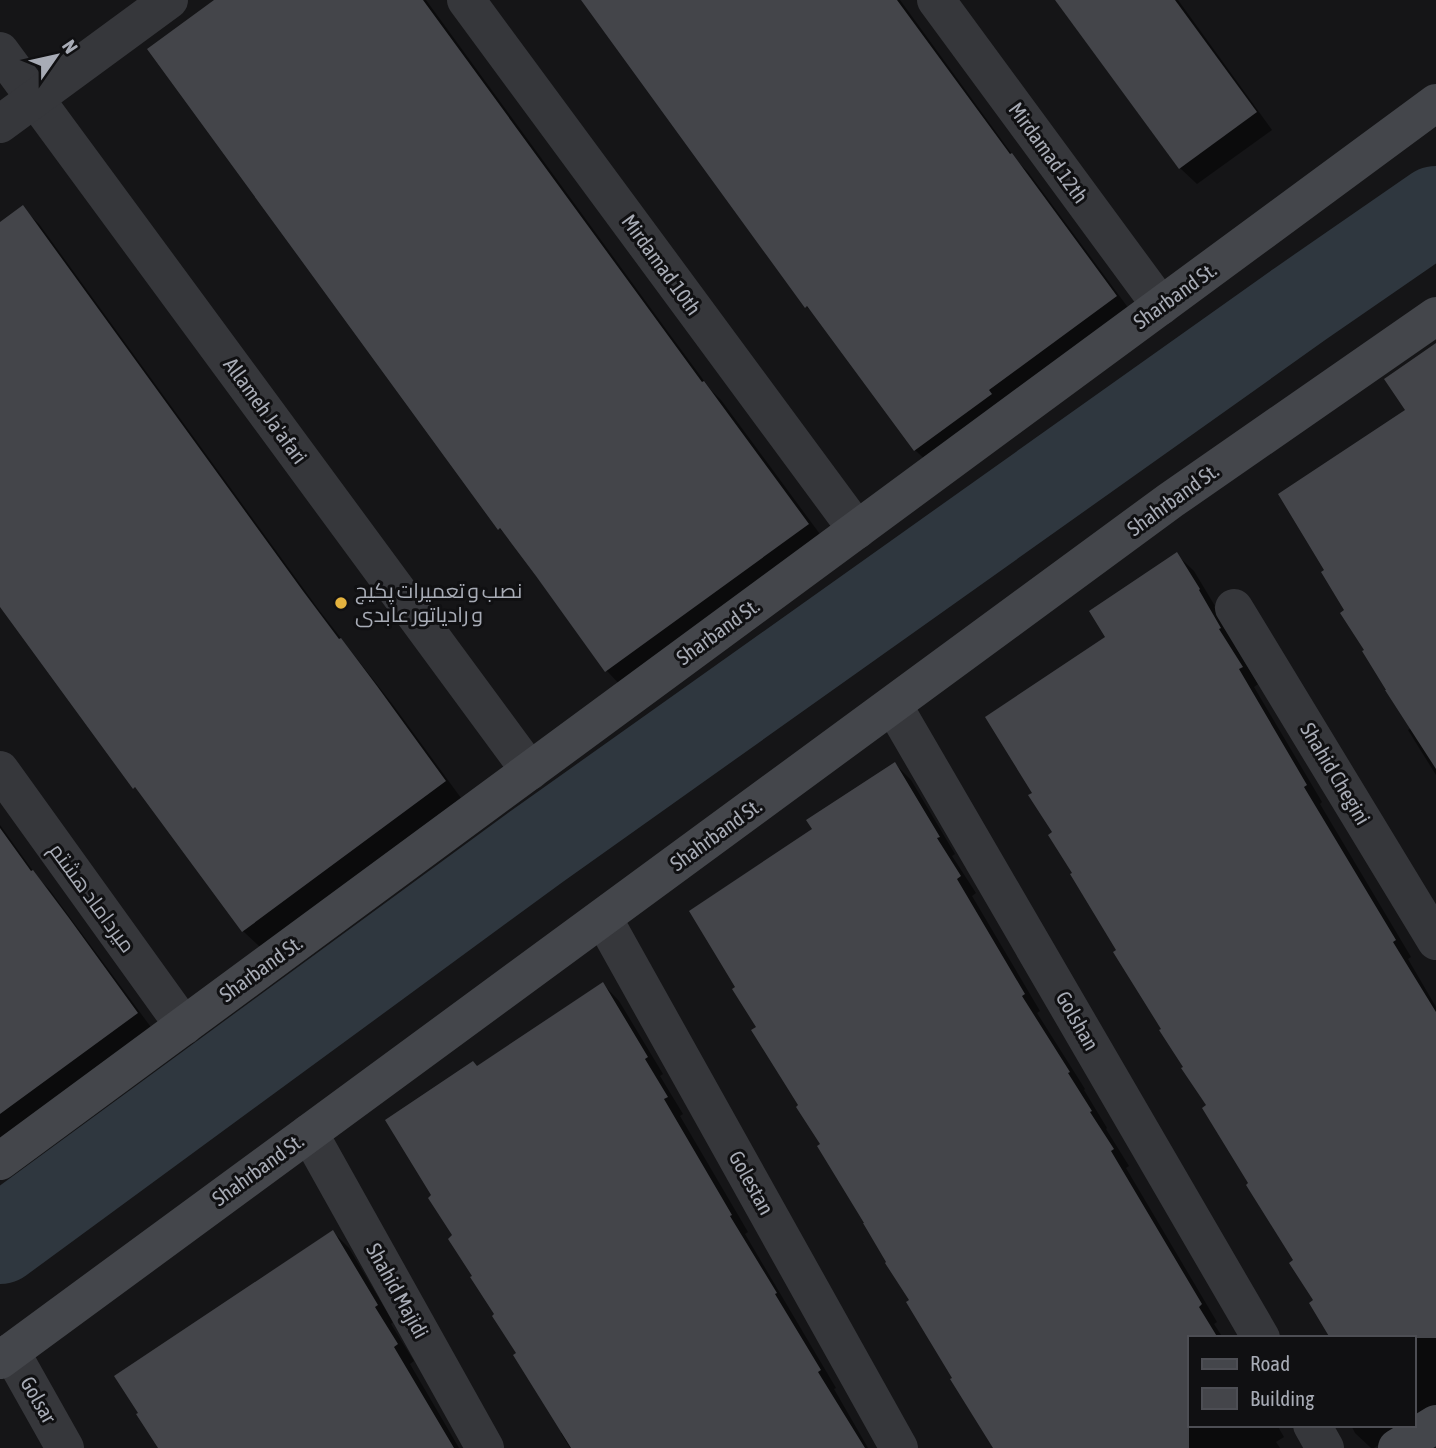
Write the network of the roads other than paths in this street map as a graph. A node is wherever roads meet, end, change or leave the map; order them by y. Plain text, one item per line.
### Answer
1 (169, 0) edge
2 (466, 0) edge
3 (936, 0) edge
4 (0, 51) edge
5 (35, 99) junction
6 (1436, 103) edge
7 (0, 124) edge
8 (1161, 306) junction
9 (1436, 316) edge
10 (856, 530) junction
11 (1234, 608) dead end
12 (893, 705) junction
13 (0, 770) edge
14 (530, 771) junction
15 (603, 918) junction
16 (1436, 941) edge
17 (184, 1026) junction
18 (309, 1133) junction
19 (0, 1161) edge
20 (1260, 1336) edge
21 (5, 1356) edge
22 (1436, 1424) edge
23 (1313, 1427) edge
24 (65, 1448) edge
25 (485, 1448) edge
26 (899, 1448) edge
27 (1325, 1448) edge
28 (1397, 1448) edge

1 - 5 street
2 - 10 street, Mirdamad 10th
3 - 8 street, Mirdamad 12th
4 - 5 street, Allameh Ja'afari
5 - 7 street
5 - 14 street, Allameh Ja'afari
6 - 8 street, Sharband St.
8 - 10 street, Sharband St.
9 - 12 street, Shahrband St.
10 - 14 street, Sharband St.
11 - 16 street, Shahid Chegini
12 - 15 street, Shahrband St.
12 - 20 street, Golshan
13 - 17 street, میرداماد هشتم
14 - 17 street, Sharband St.
15 - 18 street, Shahrband St.
15 - 26 street, Golestan
17 - 19 street, Sharband St.
18 - 21 street, Shahrband St.
18 - 25 street, Shahid Majidi
21 - 24 street, Golsar
22 - 28 street
23 - 27 street

